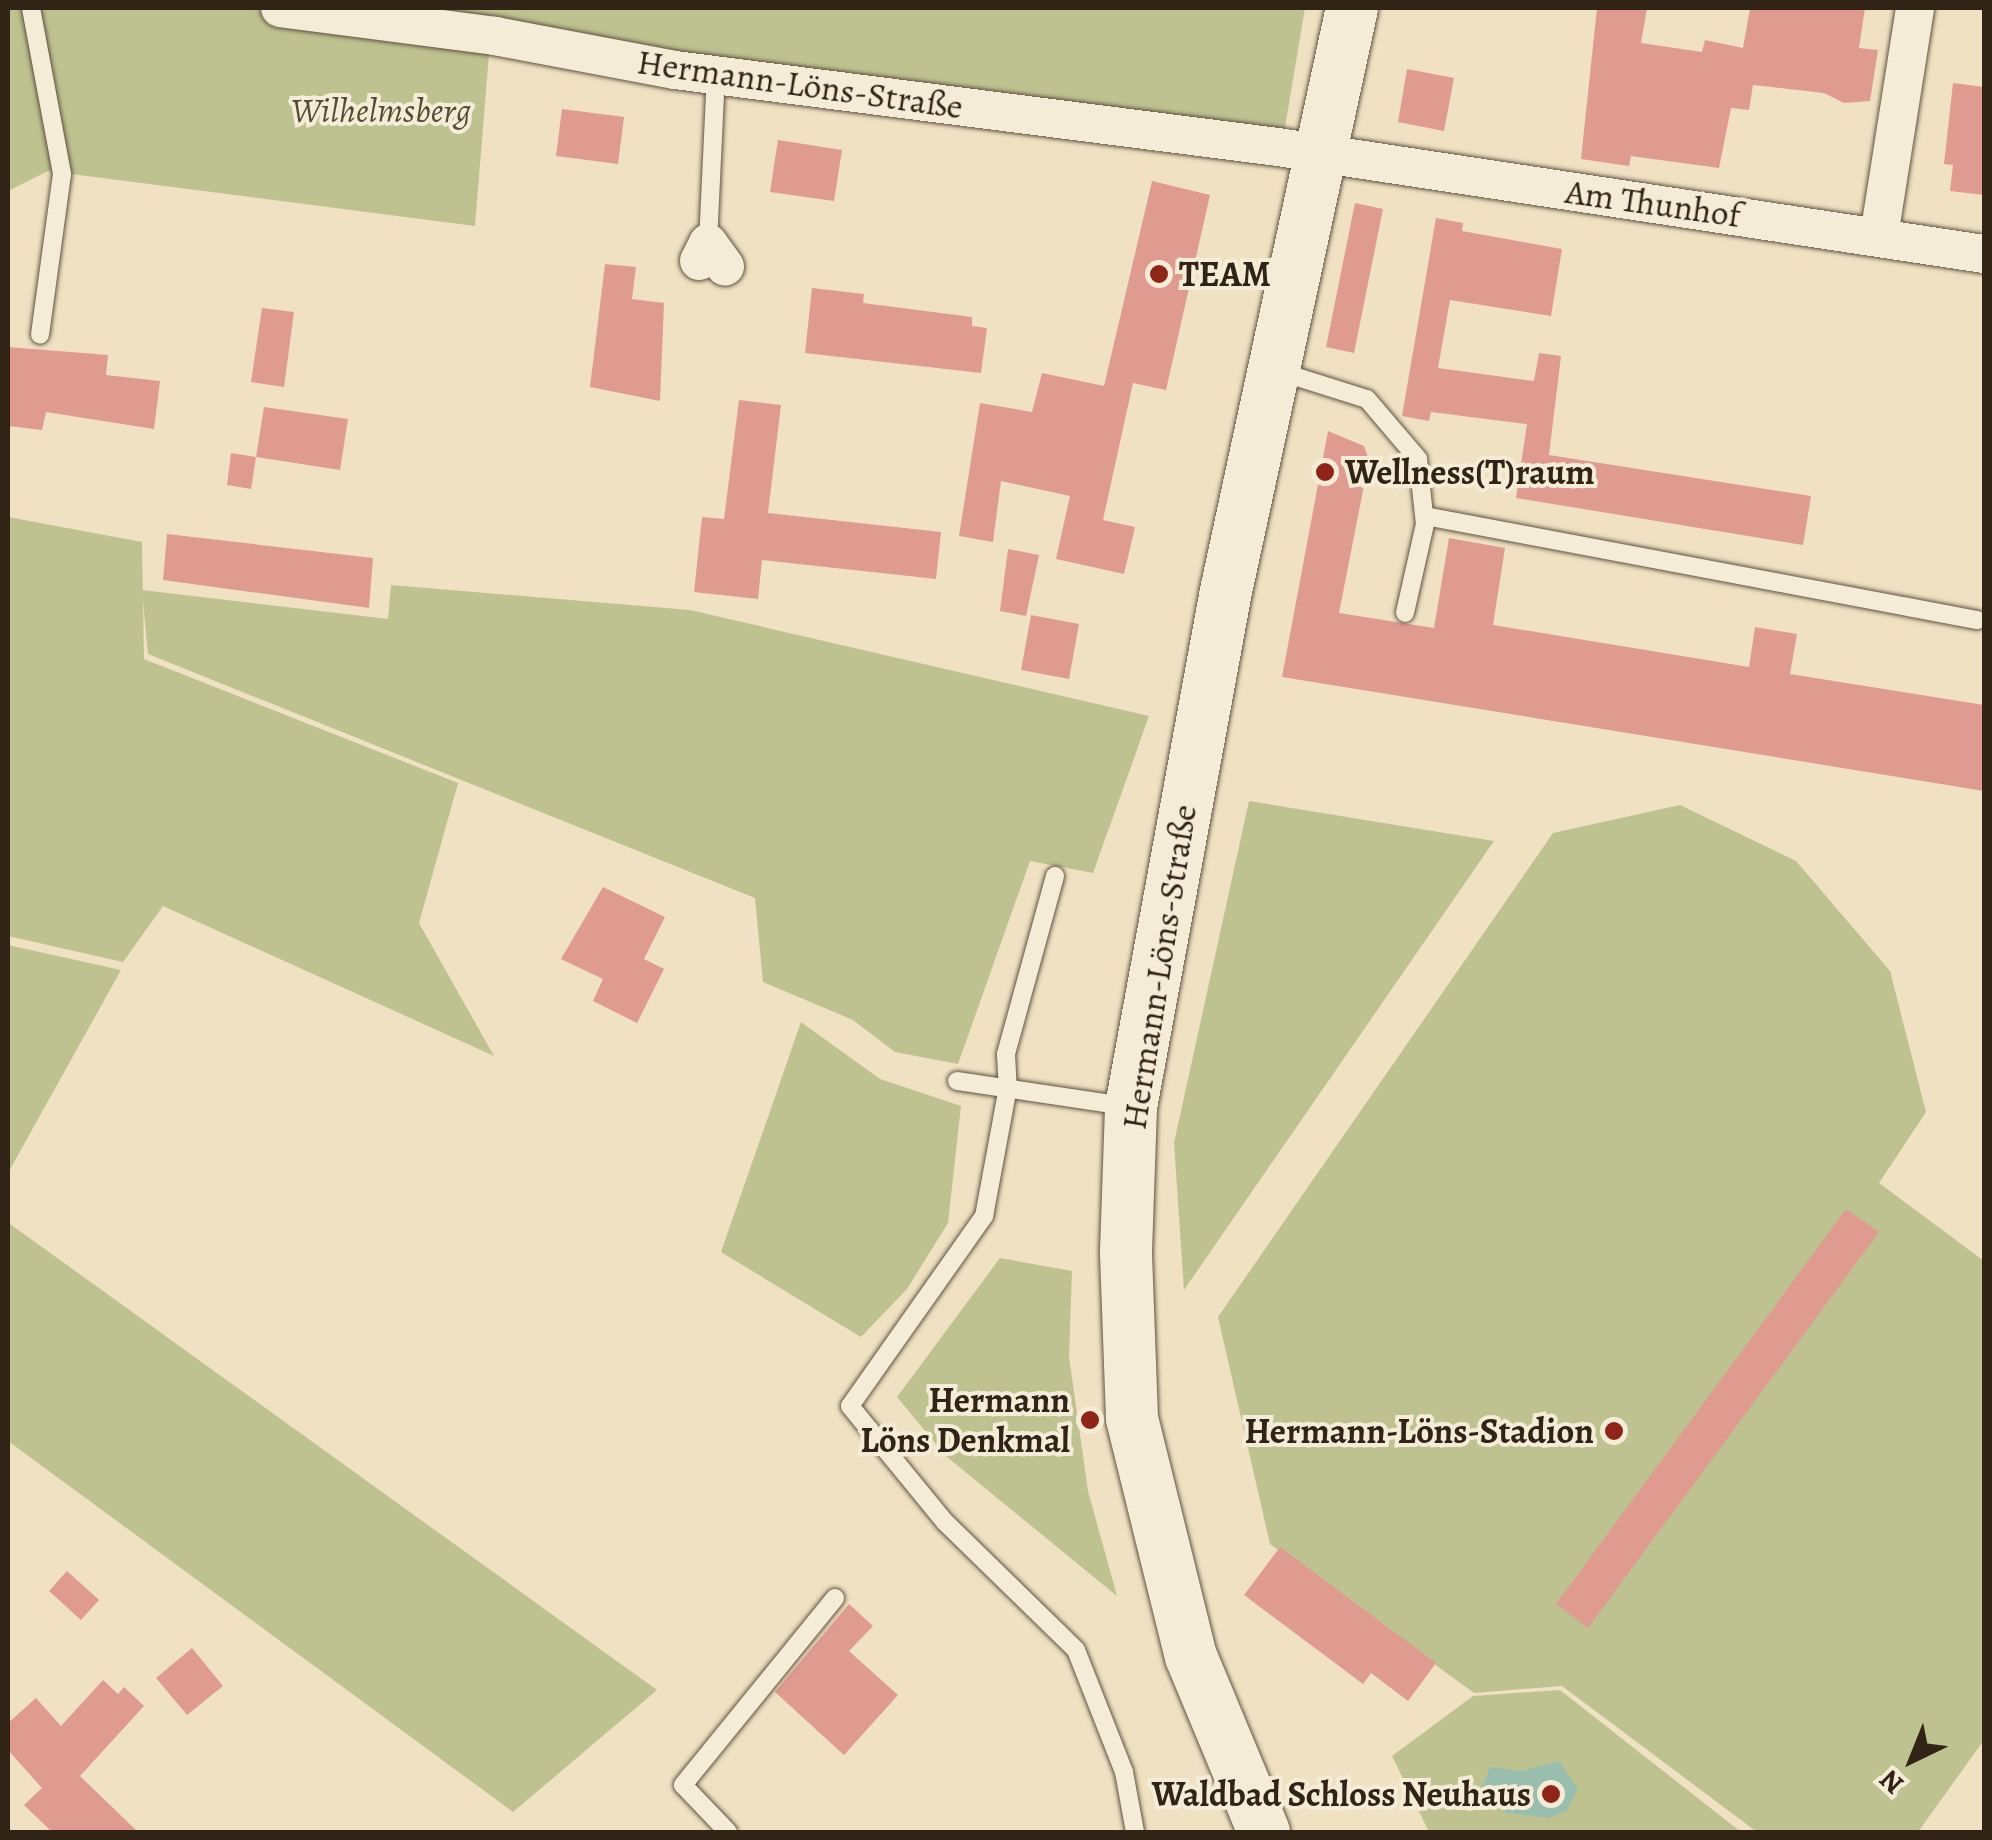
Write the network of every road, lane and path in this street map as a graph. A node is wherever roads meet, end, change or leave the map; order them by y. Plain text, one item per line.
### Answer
1 (31, 8) edge
2 (280, 8) edge
3 (1352, 8) edge
4 (1915, 8) edge
5 (716, 75) junction
6 (1321, 154) junction
7 (1879, 236) junction
8 (1984, 254) edge
9 (710, 257) dead end
10 (40, 334) dead end
11 (1278, 371) junction
12 (1425, 516) junction
13 (1405, 613) dead end
14 (1977, 620) dead end
15 (1056, 876) dead end
16 (957, 1081) dead end
17 (1008, 1087) junction
18 (1130, 1107) junction
19 (835, 1598) dead end
20 (728, 1832) edge
21 (1136, 1832) edge
22 (1264, 1832) edge

1 - 10 lane
2 - 5 street, Hermann-Löns-Straße
3 - 6 street, Hermann-Löns-Straße
4 - 7 street
5 - 6 street, Hermann-Löns-Straße
5 - 9 lane
6 - 7 street, Am Thunhof
6 - 11 street, Hermann-Löns-Straße
7 - 8 street, Am Thunhof
11 - 12 lane
11 - 18 street, Hermann-Löns-Straße
12 - 13 lane
12 - 14 lane
15 - 17 lane
16 - 17 lane
17 - 18 lane
17 - 21 lane
18 - 22 street, Hermann-Löns-Straße
19 - 20 lane

